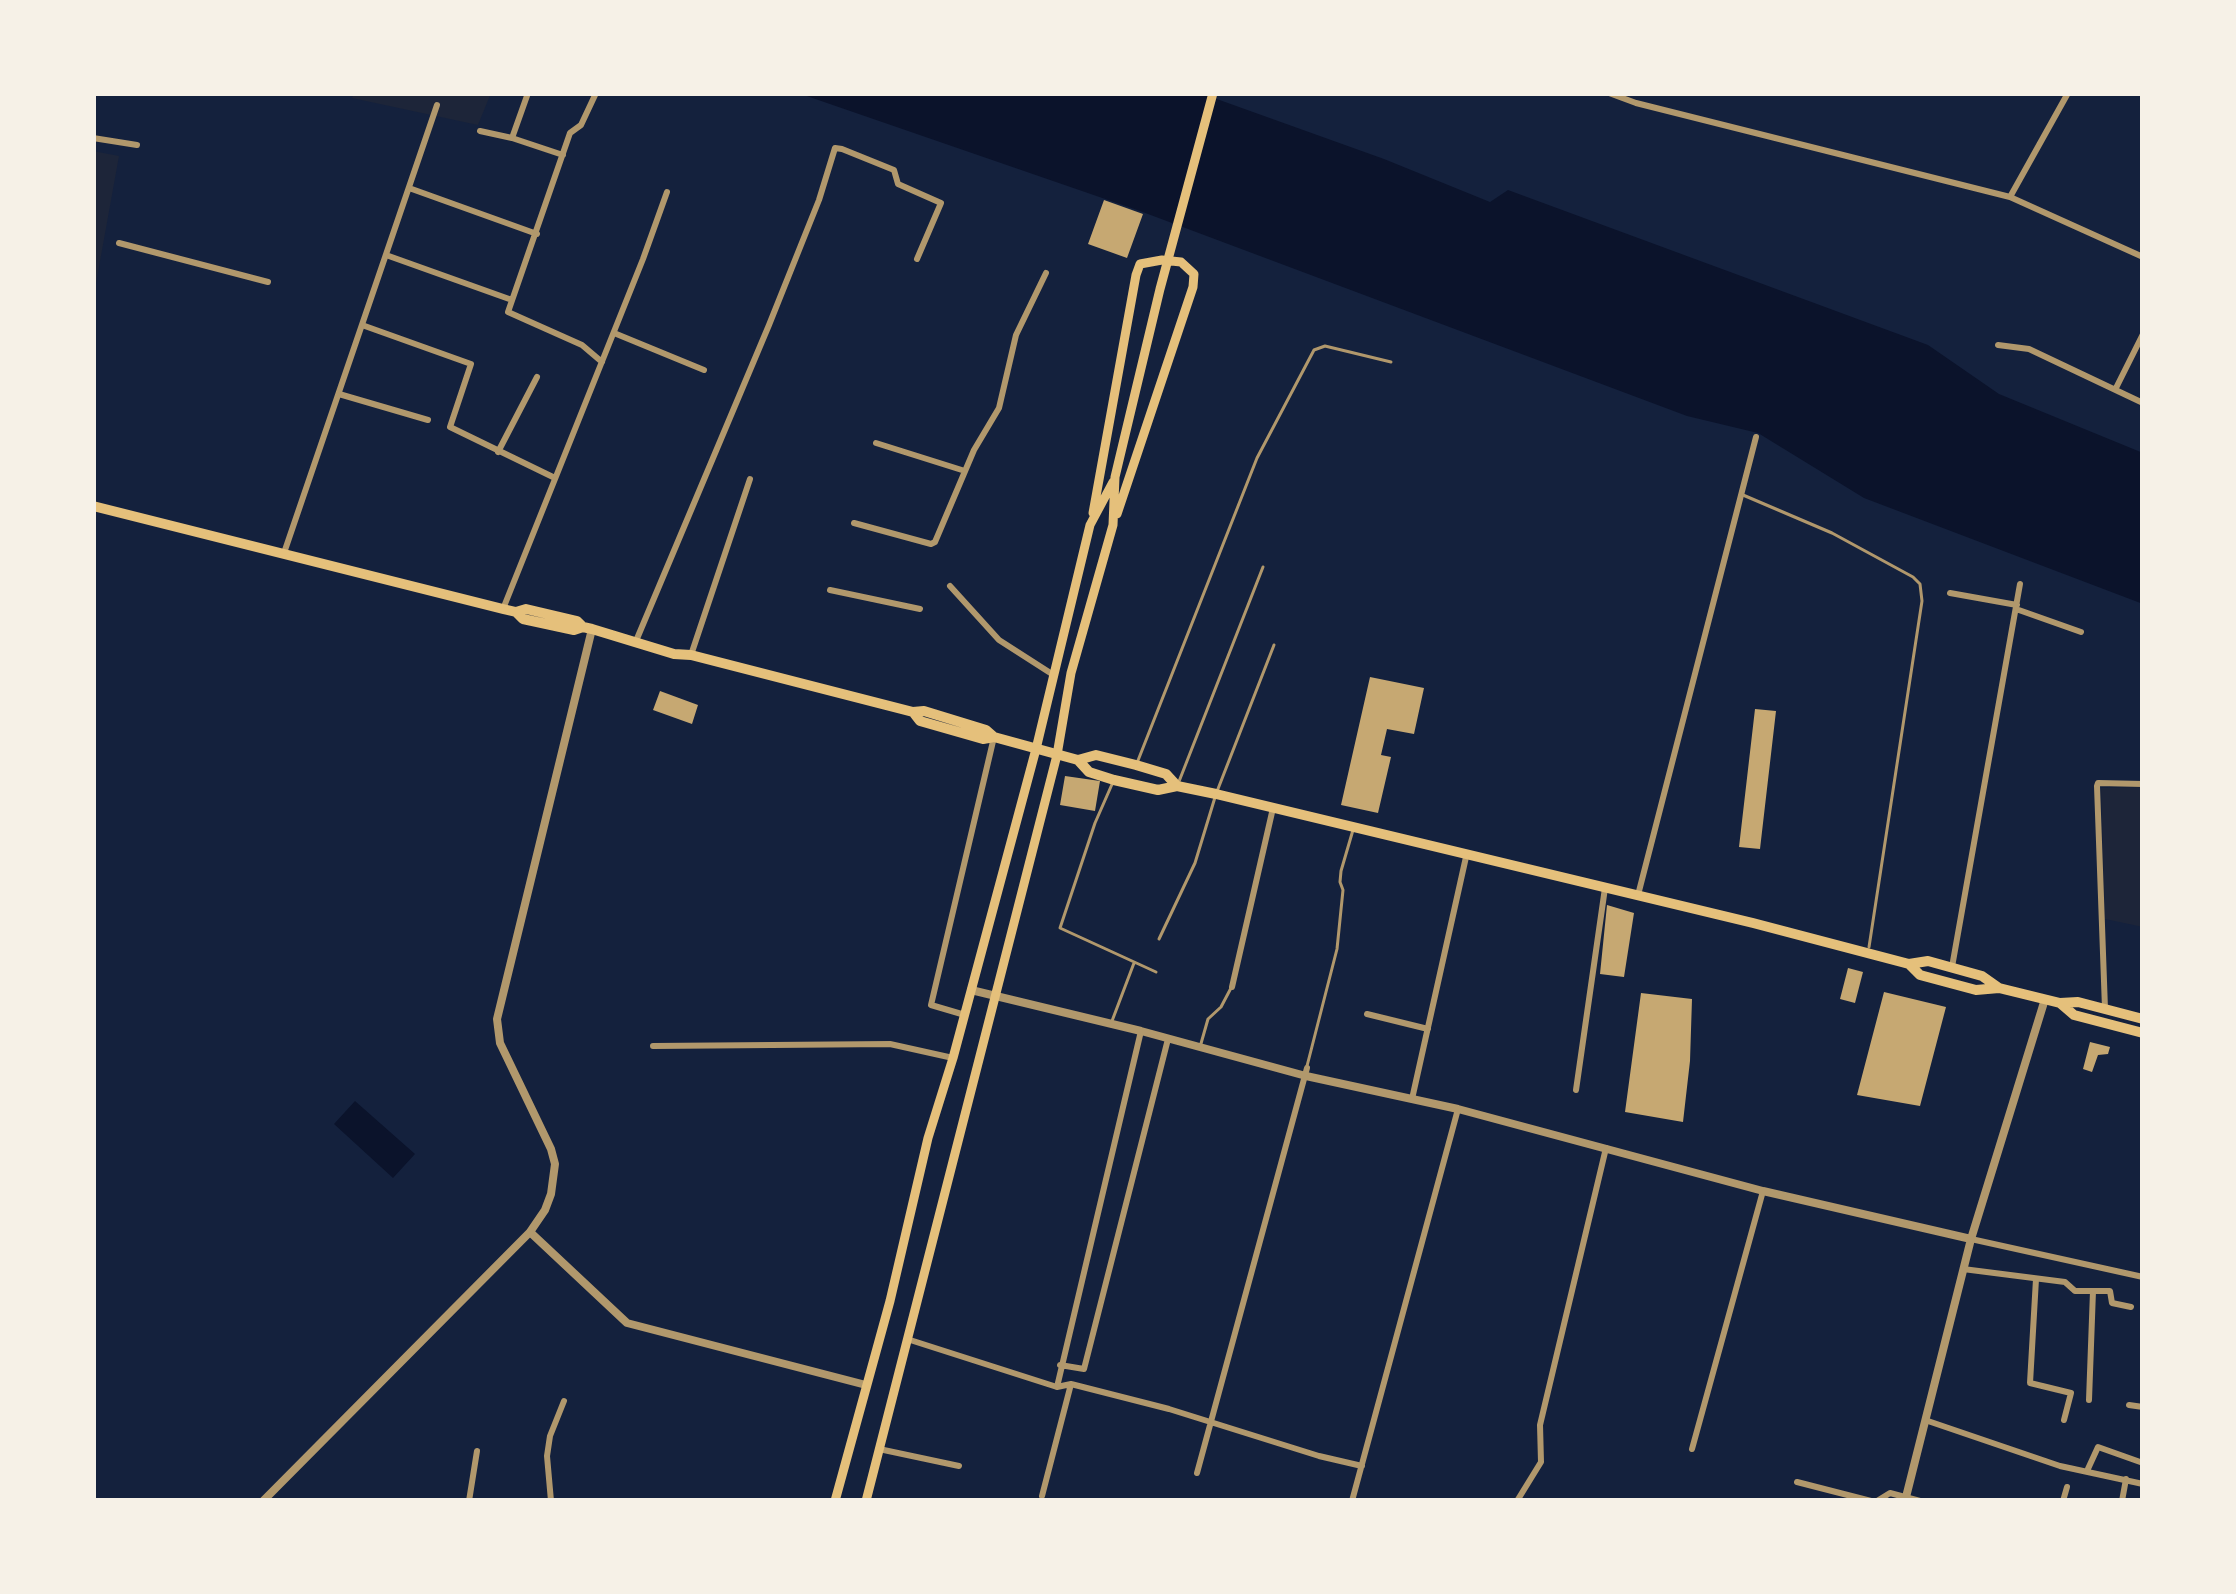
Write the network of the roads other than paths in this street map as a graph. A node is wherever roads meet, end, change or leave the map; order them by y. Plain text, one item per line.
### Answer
1 (529, 93) edge
2 (596, 93) edge
3 (1214, 93) edge
4 (1609, 93) edge
5 (2068, 93) edge
6 (437, 105) dead end
7 (480, 131) dead end
8 (93, 138) edge
9 (512, 138) junction
10 (137, 146) dead end
11 (563, 155) junction
12 (409, 188) junction
13 (667, 192) dead end
14 (2010, 197) junction
15 (537, 234) junction
16 (119, 243) dead end
17 (386, 255) junction
18 (2143, 257) edge
19 (917, 259) dead end
20 (1046, 273) dead end
21 (268, 283) dead end
22 (512, 299) junction
23 (362, 326) junction
24 (614, 333) junction
25 (2143, 334) edge
26 (1998, 345) dead end
27 (602, 362) junction
28 (1391, 362) dead end
29 (704, 370) dead end
30 (537, 377) dead end
31 (2116, 388) junction
32 (339, 394) junction
33 (2143, 403) edge
34 (428, 420) dead end
35 (1756, 436) dead end
36 (876, 443) dead end
37 (499, 452) junction
38 (965, 471) junction
39 (556, 478) junction
40 (750, 478) dead end
41 (1115, 478) junction
42 (1741, 494) junction
43 (93, 506) edge
44 (854, 524) dead end
45 (1114, 524) junction
46 (1090, 525) junction
47 (284, 553) junction
48 (1263, 567) dead end
49 (2020, 584) dead end
50 (950, 586) dead end
51 (830, 590) dead end
52 (1950, 593) dead end
53 (2016, 607) junction
54 (920, 609) dead end
55 (510, 610) junction
56 (588, 628) junction
57 (2081, 632) dead end
58 (638, 642) junction
59 (1274, 645) dead end
60 (685, 654) junction
61 (1052, 674) junction
62 (994, 737) junction
63 (1036, 749) junction
64 (1058, 755) junction
65 (1078, 760) junction
66 (1136, 765) junction
67 (1114, 780) junction
68 (2143, 784) edge
69 (1178, 786) junction
70 (1216, 794) junction
71 (1273, 808) junction
72 (1354, 828) junction
73 (1467, 855) junction
74 (1605, 888) junction
75 (1638, 895) junction
76 (1159, 939) dead end
77 (1868, 953) junction
78 (1135, 961) junction
79 (1909, 964) junction
80 (1952, 967) junction
81 (1156, 971) dead end
82 (1232, 987) joint
83 (1999, 988) junction
84 (971, 990) junction
85 (994, 995) junction
86 (2045, 999) junction
87 (2060, 1004) junction
88 (2105, 1009) junction
89 (1366, 1014) dead end
90 (964, 1015) junction
91 (2143, 1019) edge
92 (1112, 1024) junction
93 (1427, 1029) junction
94 (1141, 1030) junction
95 (2143, 1034) edge
96 (1168, 1039) junction
97 (653, 1046) dead end
98 (1200, 1047) junction
99 (953, 1058) junction
100 (1306, 1072) junction
101 (1576, 1090) dead end
102 (1412, 1100) junction
103 (1458, 1109) junction
104 (1606, 1148) junction
105 (1763, 1191) junction
106 (530, 1232) junction
107 (1971, 1239) junction
108 (1964, 1269) junction
109 (2143, 1277) edge
110 (2036, 1279) junction
111 (2093, 1291) junction
112 (2131, 1307) dead end
113 (907, 1339) junction
114 (1060, 1365) junction
115 (1071, 1384) junction
116 (866, 1385) junction
117 (1057, 1387) junction
118 (2089, 1400) dead end
119 (564, 1401) dead end
120 (2129, 1405) dead end
121 (2143, 1407) edge
122 (1925, 1420) junction
123 (2064, 1420) dead end
124 (1210, 1422) junction
125 (879, 1449) junction
126 (1692, 1450) dead end
127 (477, 1451) dead end
128 (2143, 1463) edge
129 (959, 1466) dead end
130 (1362, 1466) junction
131 (2086, 1471) junction
132 (1197, 1473) dead end
133 (2126, 1479) junction
134 (1797, 1482) dead end
135 (2143, 1484) edge
136 (2067, 1487) dead end
137 (1042, 1496) dead end
138 (1906, 1499) edge
139 (263, 1501) edge
140 (469, 1501) edge
141 (551, 1501) edge
142 (835, 1501) edge
143 (866, 1501) edge
144 (1352, 1501) edge
145 (1517, 1501) edge
146 (1874, 1501) edge
147 (1920, 1501) edge
148 (2063, 1501) edge
149 (2122, 1501) edge

1 - 9 street
2 - 11 street
3 - 41 main road
4 - 14 street
5 - 14 street
6 - 12 street
7 - 9 street
8 - 10 street
9 - 11 street
11 - 15 street
12 - 15 street
12 - 17 street
13 - 24 street
14 - 18 street
15 - 22 street
16 - 21 street
17 - 22 street
17 - 23 street
19 - 58 street
20 - 38 street
22 - 27 street
23 - 32 street
23 - 37 street
24 - 27 street
24 - 29 street
25 - 31 street
26 - 31 street
27 - 39 street
28 - 66 lane
30 - 37 street
31 - 33 street
32 - 34 street
32 - 47 street
35 - 42 street
36 - 38 street
37 - 39 street
38 - 44 street
39 - 55 street
40 - 60 street
41 - 45 main road
41 - 46 main road
42 - 75 street
42 - 77 lane
43 - 47 highway
45 - 46 main road
45 - 64 main road
46 - 61 main road
47 - 55 highway
48 - 69 lane
49 - 53 street
50 - 61 street
51 - 54 street
52 - 53 street
53 - 57 street
53 - 80 street
55 - 56 highway
56 - 58 highway
56 - 106 street
58 - 60 highway
59 - 70 lane
60 - 62 highway
61 - 63 main road
62 - 63 highway
62 - 90 street
63 - 64 highway
63 - 84 main road
64 - 65 highway
64 - 85 main road
65 - 66 highway
65 - 67 highway
66 - 69 highway
67 - 69 highway
67 - 78 lane
68 - 88 street
69 - 70 highway
70 - 71 highway
70 - 76 lane
71 - 72 highway
71 - 82 street
72 - 73 highway
72 - 100 lane
73 - 74 highway
73 - 93 street
74 - 75 highway
74 - 101 street
75 - 77 highway
77 - 79 highway
78 - 81 lane
78 - 92 lane
79 - 80 highway
79 - 83 highway
80 - 83 highway
82 - 98 lane
83 - 86 highway
84 - 85 street
84 - 90 main road
85 - 92 street
85 - 113 main road
86 - 87 highway
86 - 107 street
87 - 88 highway
87 - 95 highway
88 - 91 highway
89 - 93 street
90 - 99 main road
92 - 94 street
93 - 102 street
94 - 96 street
94 - 114 street
96 - 98 street
96 - 114 street
97 - 99 street
98 - 100 street
99 - 116 main road
100 - 102 street
100 - 124 street
102 - 103 street
103 - 104 street
103 - 130 street
104 - 105 street
104 - 145 street
105 - 107 street
105 - 126 street
106 - 116 street
106 - 139 street
107 - 108 street
107 - 109 street
108 - 110 street
108 - 122 street
110 - 111 street
110 - 123 street
111 - 112 street
111 - 118 street
113 - 117 street
113 - 125 main road
114 - 117 street
115 - 117 street
115 - 124 street
115 - 137 street
116 - 142 main road
119 - 141 street
120 - 121 street
122 - 131 street
122 - 138 street
124 - 130 street
124 - 132 street
125 - 129 street
125 - 143 main road
127 - 140 street
128 - 131 street
130 - 144 street
131 - 133 street
133 - 135 street
133 - 149 street
134 - 146 street
136 - 148 street
138 - 146 street
138 - 147 street

